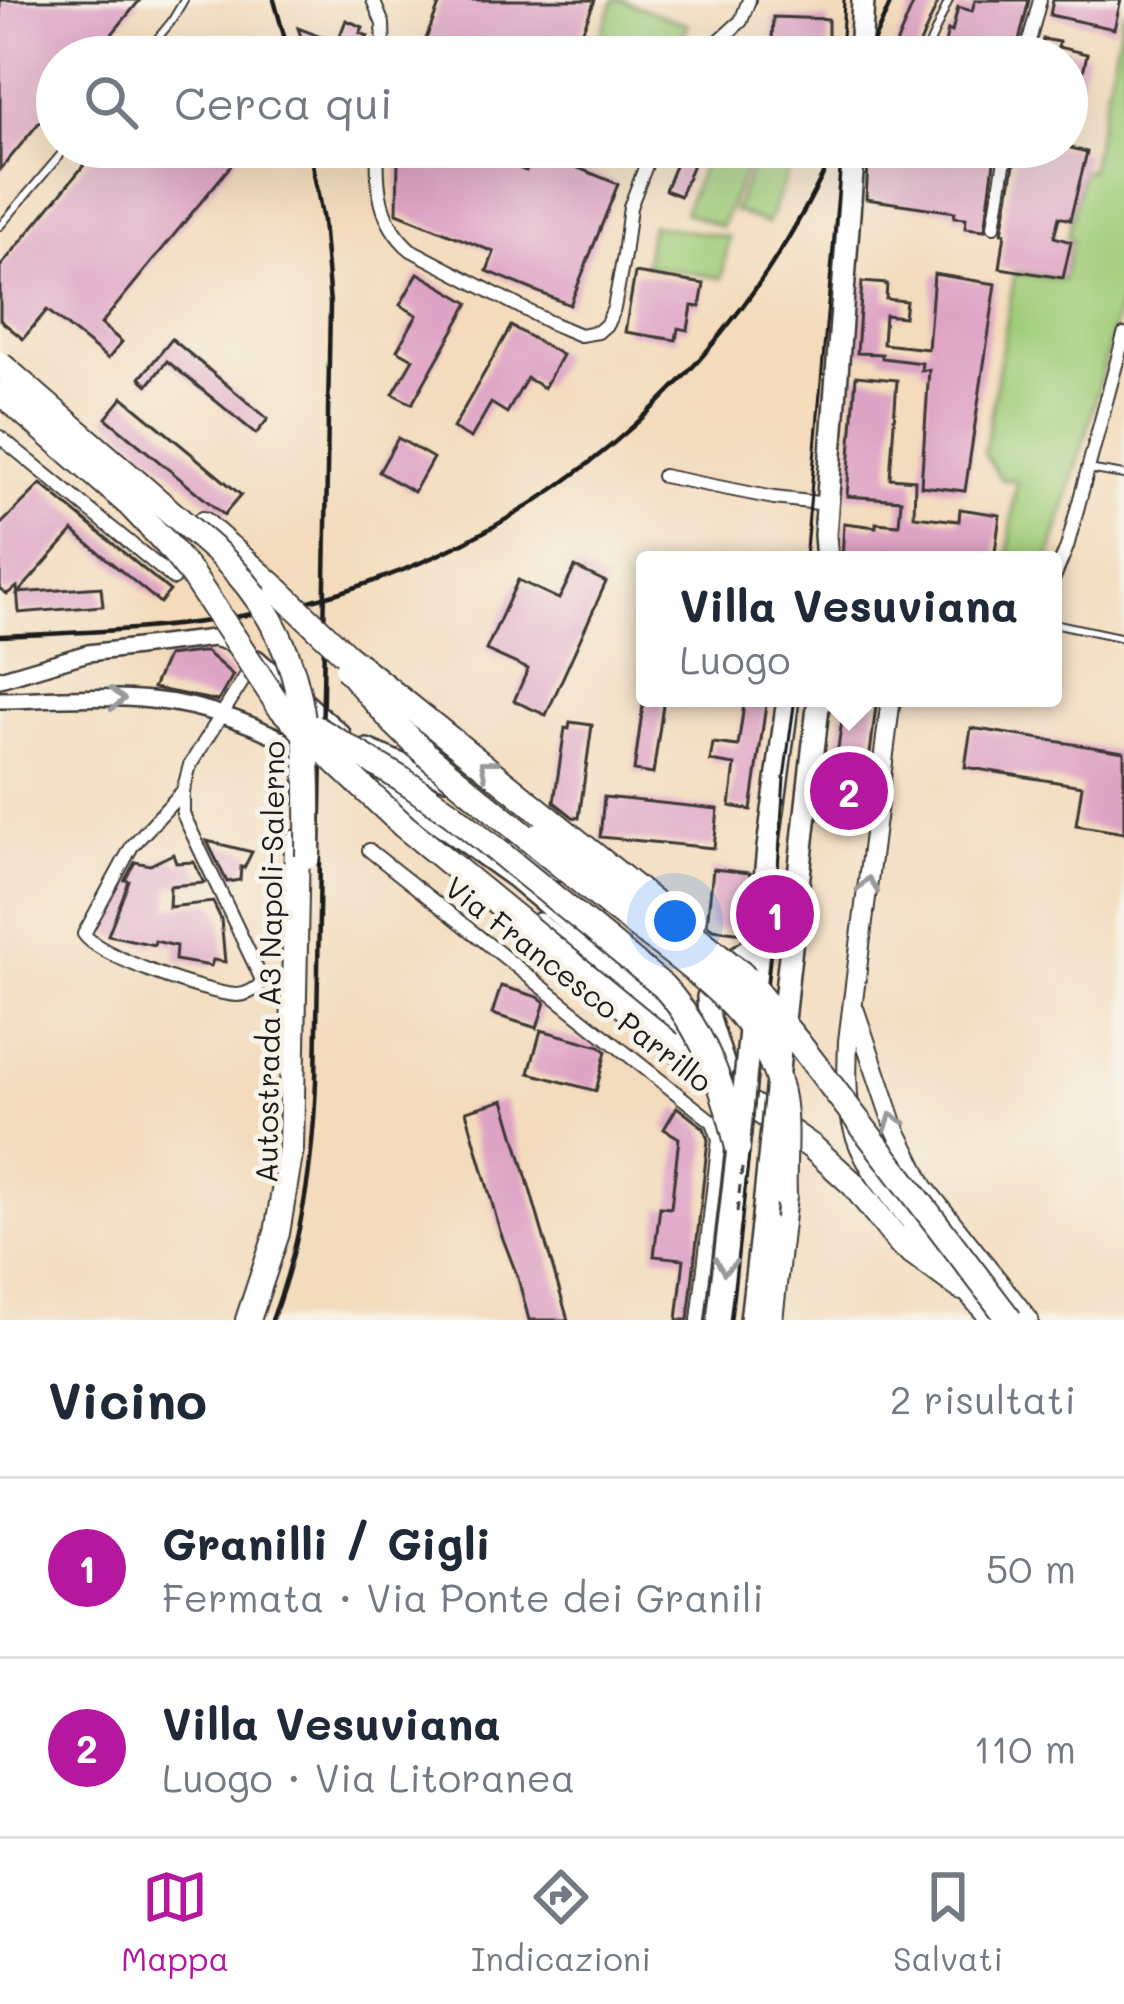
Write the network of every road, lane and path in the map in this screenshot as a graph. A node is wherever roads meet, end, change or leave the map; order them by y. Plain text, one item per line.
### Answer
1 (184, 0) edge
2 (373, 0) edge
3 (749, 0) edge
4 (863, 0) edge
5 (949, 0) edge
6 (1040, 0) edge
7 (159, 36) edge
8 (383, 36) edge
9 (724, 36) edge
10 (861, 36) edge
11 (933, 36) edge
12 (1031, 36) edge
13 (49, 168) edge
14 (378, 168) edge
15 (644, 168) edge
16 (852, 168) edge
17 (1004, 168) edge
18 (0, 226) edge
19 (994, 226) dead end
20 (1124, 335) edge
21 (0, 350) edge
22 (0, 364) edge
23 (0, 375) edge
24 (0, 392) edge
25 (0, 437) edge
26 (1088, 470) junction
27 (1124, 475) edge
28 (663, 476) dead end
29 (828, 504) junction
30 (824, 551) edge
31 (1062, 559) edge
32 (174, 579) dead end
33 (278, 590) junction
34 (1062, 625) edge
35 (1124, 638) edge
36 (257, 666) junction
37 (0, 679) edge
38 (0, 700) edge
39 (787, 707) edge
40 (818, 707) edge
41 (890, 707) edge
42 (219, 714) junction
43 (344, 735) junction
44 (373, 788) junction
45 (183, 791) junction
46 (303, 849) junction
47 (369, 850) dead end
48 (759, 934) junction
49 (724, 965) junction
50 (745, 983) junction
51 (852, 1000) junction
52 (768, 1004) junction
53 (704, 1045) junction
54 (706, 1074) junction
55 (738, 1096) junction
56 (738, 1148) junction
57 (881, 1184) junction
58 (784, 1196) junction
59 (940, 1209) junction
60 (908, 1235) junction
61 (962, 1288) joint
62 (248, 1320) edge
63 (261, 1320) edge
64 (698, 1320) edge
65 (718, 1320) edge
66 (752, 1320) edge
67 (770, 1320) edge
68 (991, 1320) edge
69 (1010, 1320) edge
70 (1029, 1320) edge

1 - 7 lane
2 - 8 street
3 - 9 street
4 - 10 main road
5 - 11 lane
6 - 12 street
13 - 18 lane
14 - 15 street
16 - 29 main road
17 - 19 street
20 - 26 street
21 - 33 highway
22 - 46 highway, Autostrada A3 Napoli-Salerno, bridge
23 - 46 highway, Autostrada A3 Napoli-Salerno, bridge
24 - 36 highway, bridge
25 - 32 street
26 - 27 lane
26 - 31 street
28 - 29 street
29 - 30 main road
52 -> 33 highway, bridge
33 - 58 highway, bridge
34 - 35 lane
36 - 37 street
36 - 42 street
36 - 43 street
36 - 53 highway, bridge
36 - 54 highway, bridge
38 -> 42 street
39 - 48 main road
40 - 66 main road, bridge
51 -> 41 main road
42 - 44 street
42 - 45 street
43 - 49 street
43 - 50 street, bridge
44 - 53 street, bridge
44 - 54 street
45 - 45 street
46 - 62 highway, Autostrada A3 Napoli-Salerno
46 - 63 highway, Autostrada A3 Napoli-Salerno
47 - 64 street, Via Francesco Parrillo
48 - 49 main road
48 - 50 main road
49 - 55 main road
50 - 52 street, bridge
50 - 56 main road, bridge
50 - 58 street, bridge
51 - 57 main road
59 -> 51 main road
52 - 69 highway, bridge
53 - 56 highway, bridge
54 - 55 highway
55 - 60 highway
56 -> 65 main road, bridge
57 - 59 main road
57 - 60 main road
58 - 67 highway
59 - 70 main road
60 - 61 highway
61 - 68 main road

